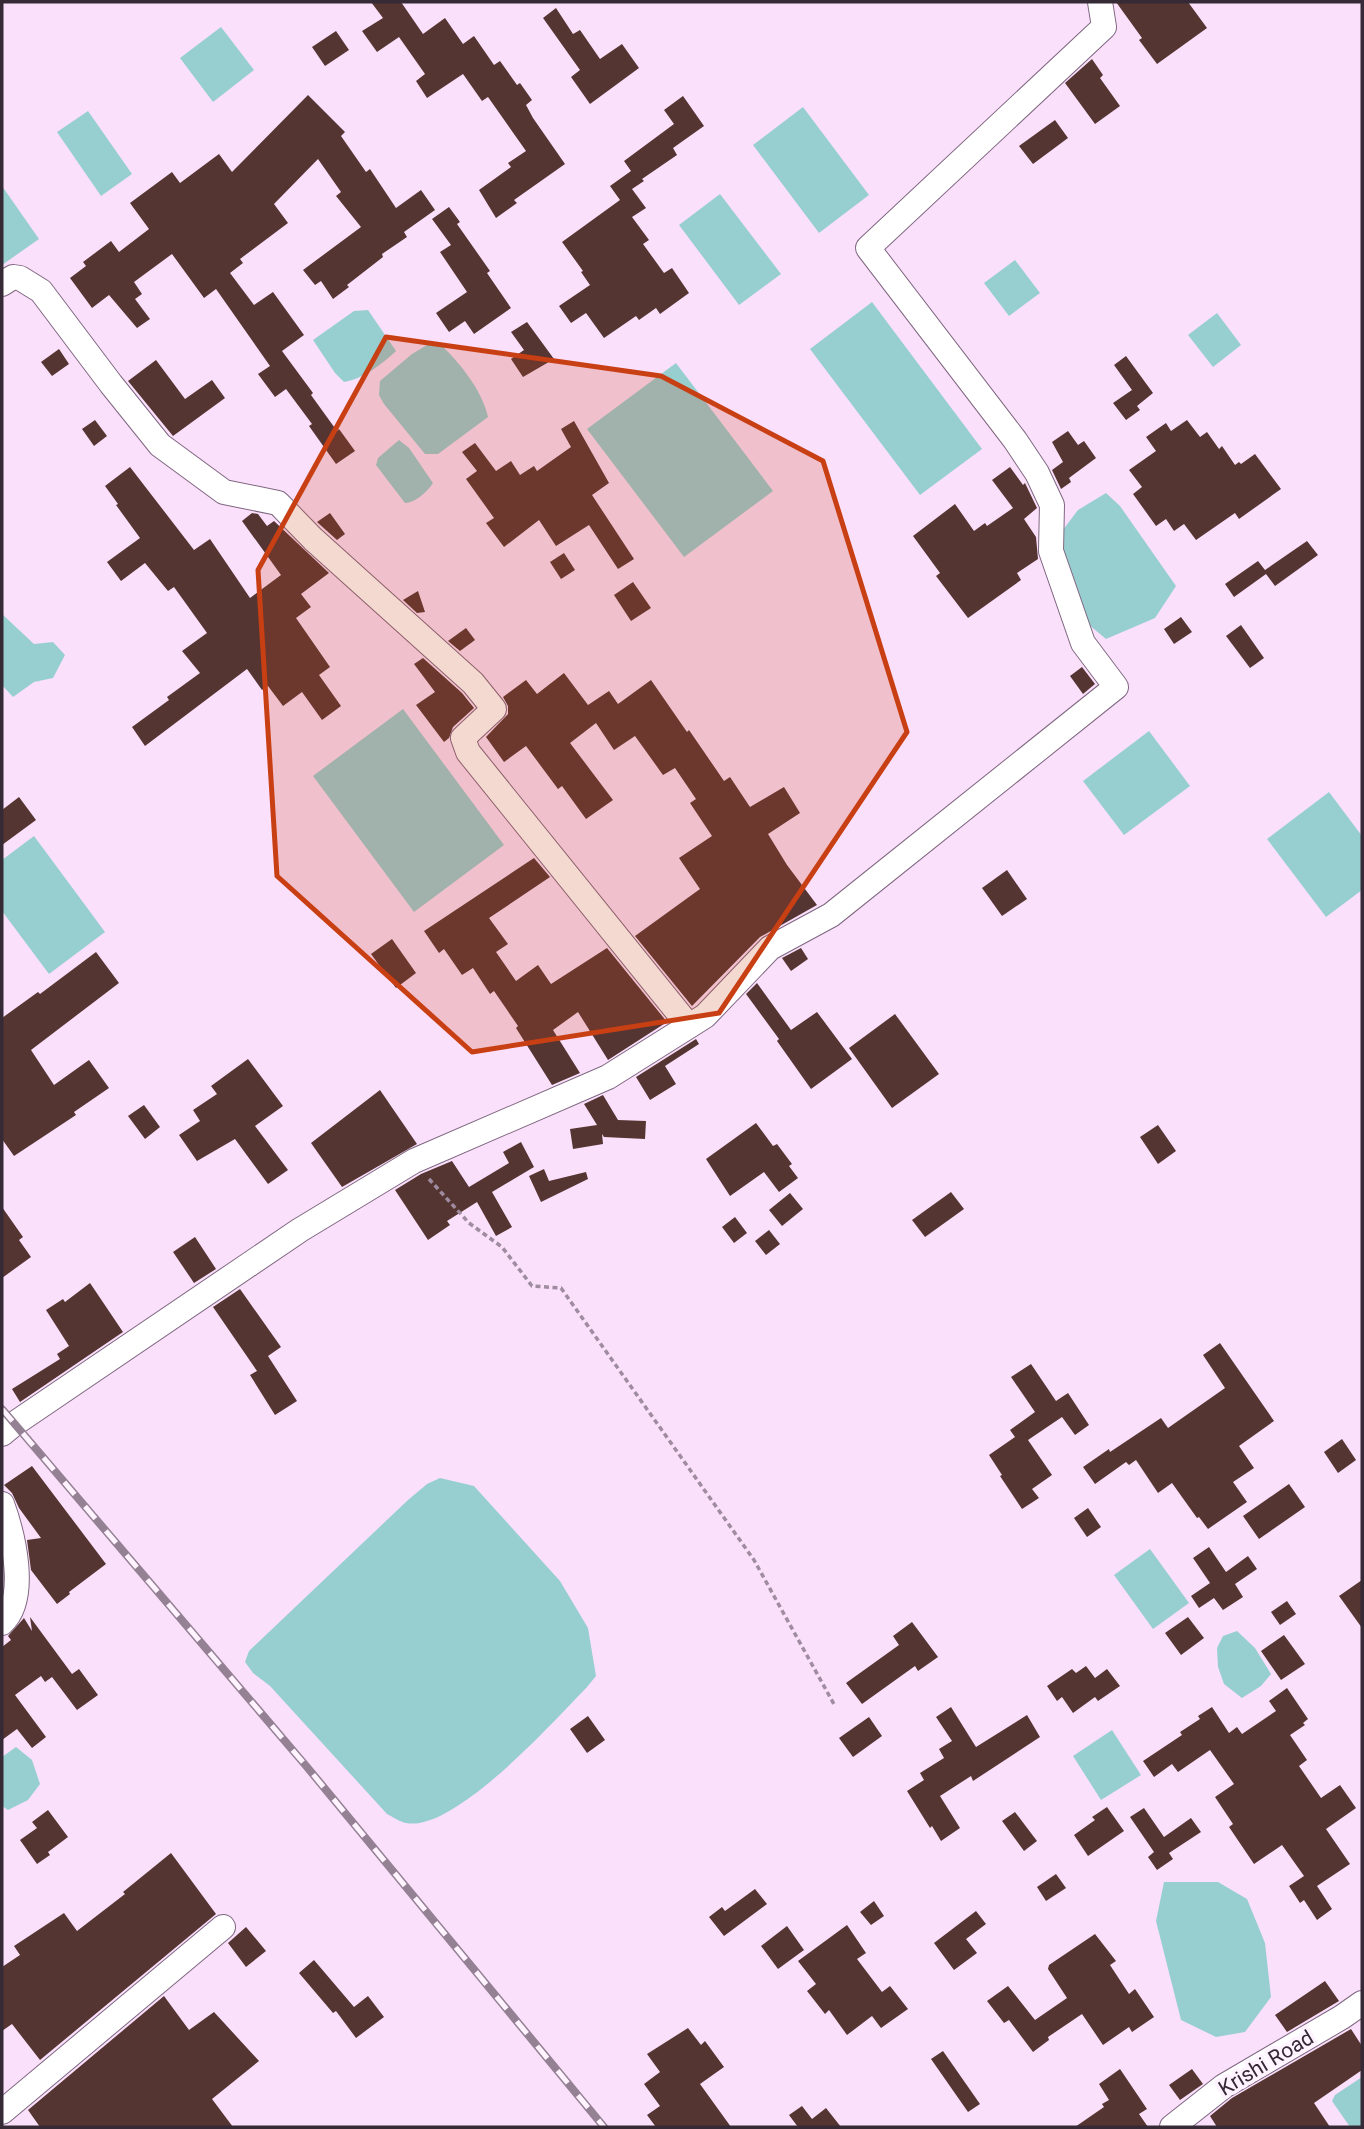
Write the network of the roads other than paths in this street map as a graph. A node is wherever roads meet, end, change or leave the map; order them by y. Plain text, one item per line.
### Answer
1 (1100, 2) edge
2 (2, 285) edge
3 (690, 1026) junction
4 (2, 1434) edge
5 (2, 1504) edge
6 (2, 1623) edge
7 (223, 1927) dead end
8 (1362, 2003) edge
9 (2, 2112) edge
10 (1172, 2127) edge

1 - 3 street
2 - 3 street
3 - 4 street
5 - 6 street
7 - 9 street
8 - 10 street, Krishi Road

